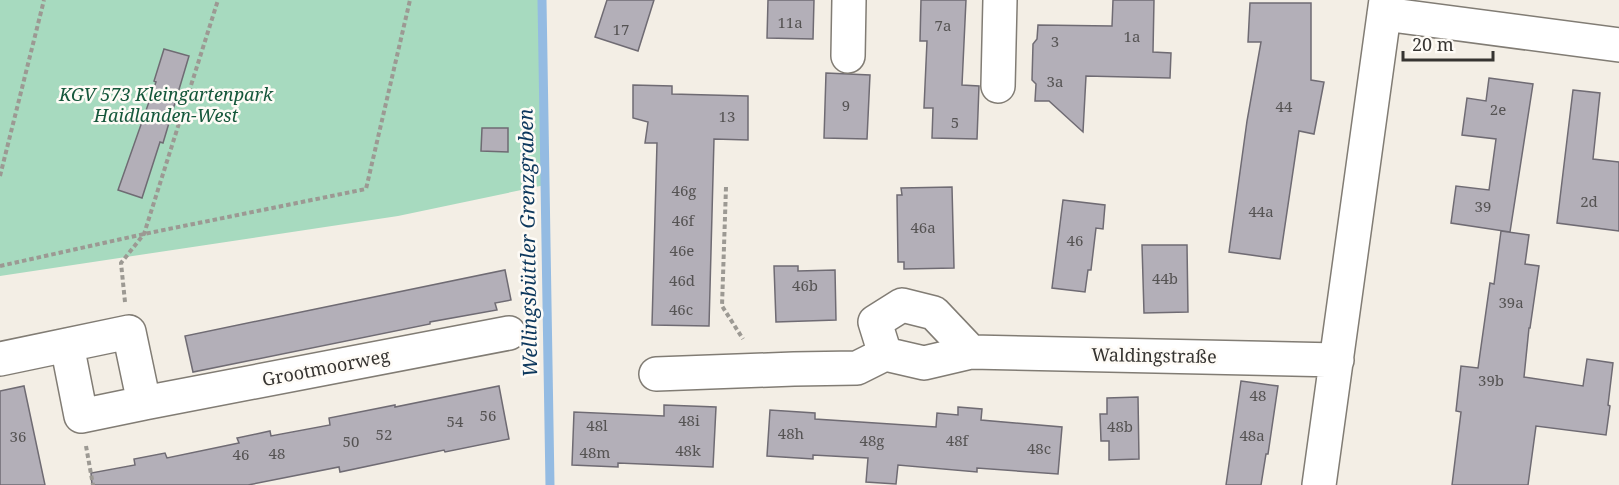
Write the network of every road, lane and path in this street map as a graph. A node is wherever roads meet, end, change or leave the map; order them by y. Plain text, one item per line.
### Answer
1 (44, 0) edge
2 (218, 0) edge
3 (411, 0) edge
4 (849, 0) edge
5 (1000, 0) edge
6 (1385, 7) edge
7 (1619, 45) edge
8 (848, 56) dead end
9 (998, 86) dead end
10 (0, 176) edge
11 (726, 187) dead end
12 (144, 234) junction
13 (0, 266) edge
14 (129, 332) junction
15 (508, 333) dead end
16 (744, 340) dead end
17 (68, 345) junction
18 (971, 352) junction
19 (885, 354) junction
20 (0, 359) edge
21 (1336, 360) junction
22 (656, 374) dead end
23 (144, 404) junction
24 (81, 416) junction
25 (93, 485) edge
26 (1319, 485) edge

1 - 10 path
2 - 12 path
3 - 12 path
4 - 8 street
5 - 9 street
6 - 7 street
6 - 21 street
11 - 16 path
12 - 13 path
12 - 14 path
14 - 17 street
14 - 23 street
15 - 23 street, Grootmoorweg
17 - 20 street
17 - 24 street
18 - 19 street, Waldingstraße
18 - 19 street
18 - 21 street, Waldingstraße
19 - 22 street
21 - 26 street
23 - 24 street, Grootmoorweg
24 - 25 path

